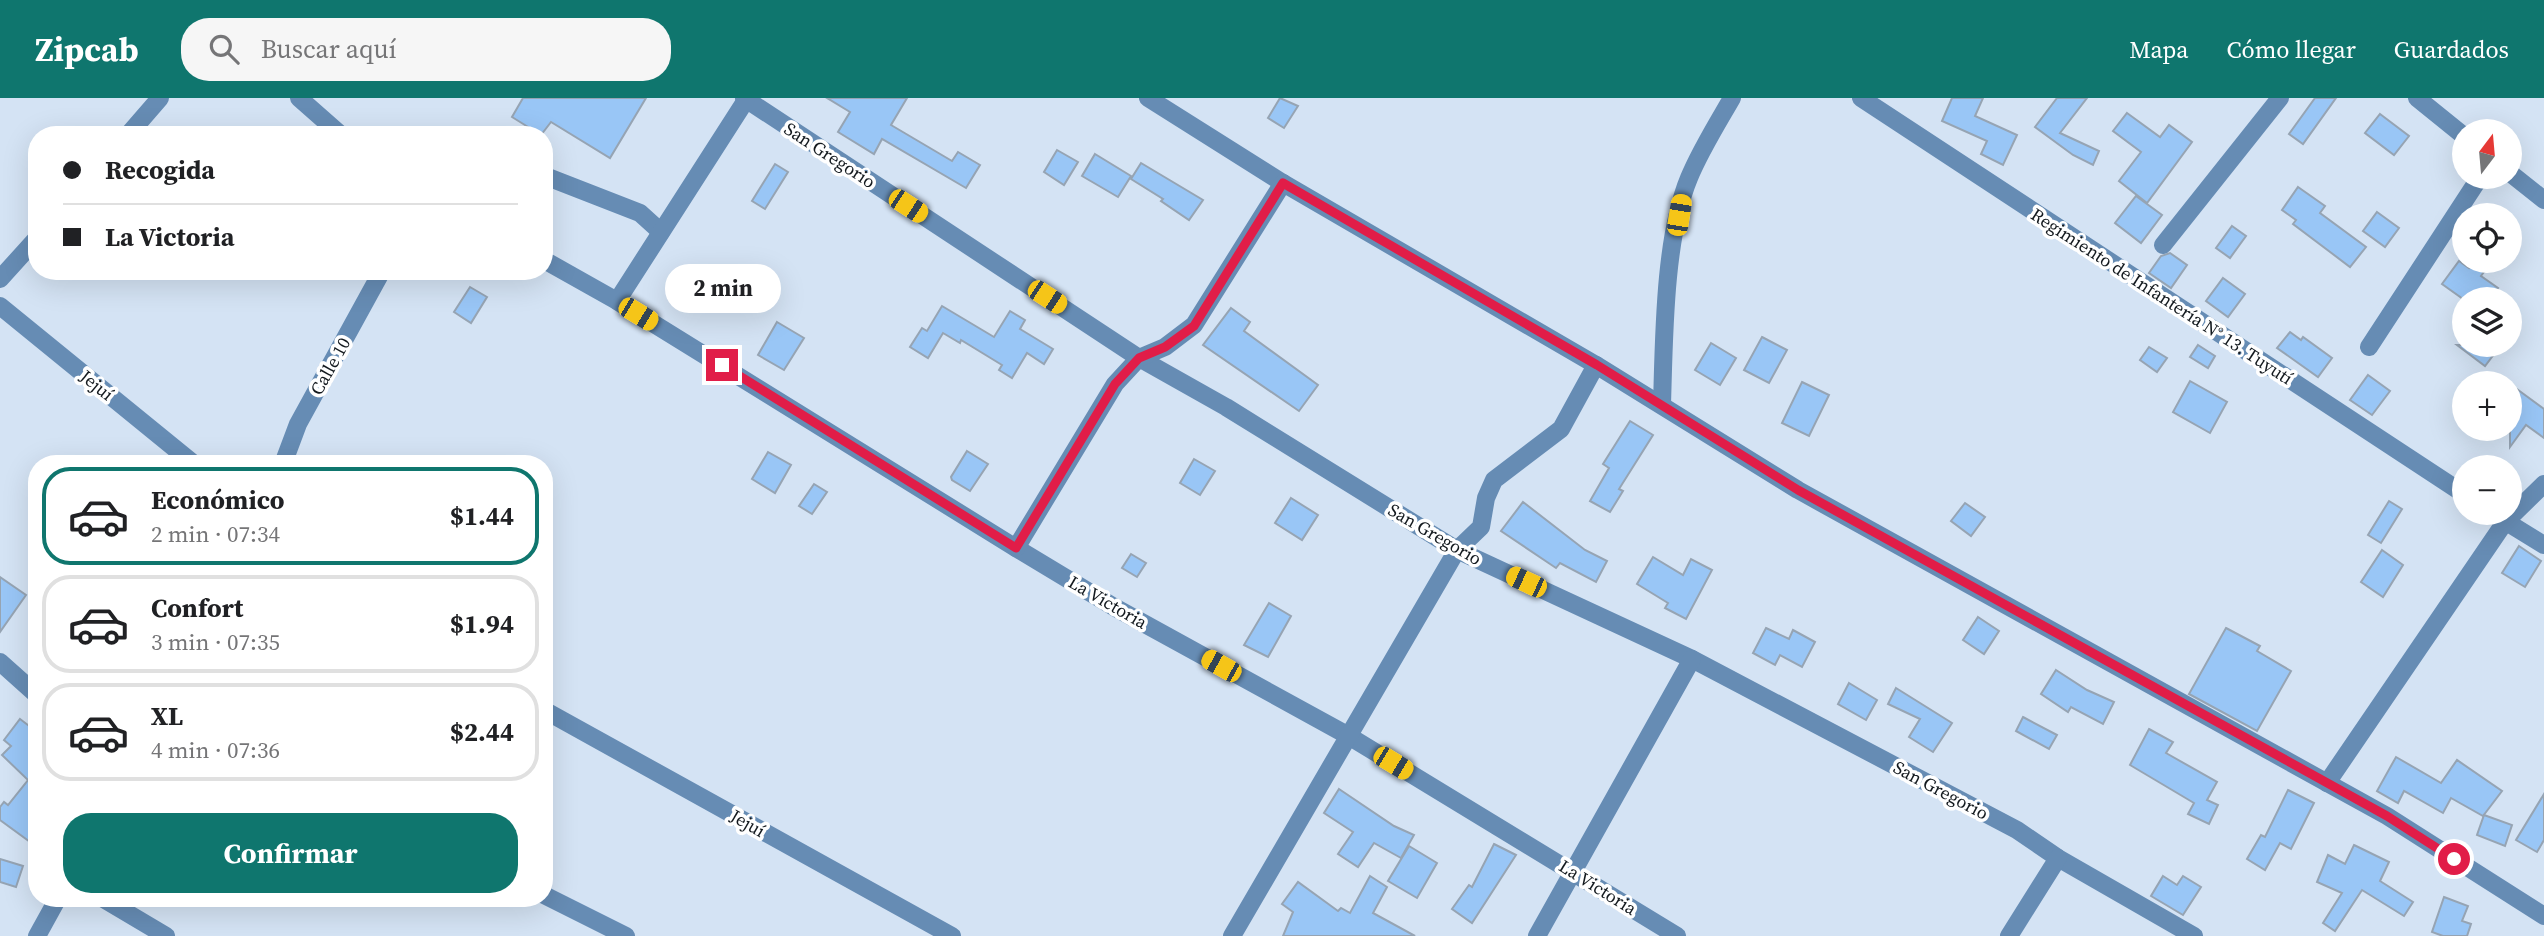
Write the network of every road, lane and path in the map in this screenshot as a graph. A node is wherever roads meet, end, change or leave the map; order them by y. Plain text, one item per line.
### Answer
1 (160, 98) edge
2 (299, 98) edge
3 (1148, 98) edge
4 (1732, 98) edge
5 (1861, 98) edge
6 (2280, 98) edge
7 (2417, 98) edge
8 (745, 99) edge
9 (136, 126) edge
10 (331, 126) edge
11 (2452, 126) edge
12 (553, 179) edge
13 (1283, 183) junction
14 (2522, 183) edge
15 (2472, 189) edge
16 (2544, 200) edge
17 (661, 232) junction
18 (2163, 244) dead end
19 (28, 248) edge
20 (553, 265) edge
21 (0, 279) edge
22 (377, 280) edge
23 (617, 301) junction
24 (0, 306) edge
25 (2369, 347) dead end
26 (1139, 358) junction
27 (1597, 365) junction
28 (1662, 405) junction
29 (183, 455) edge
30 (286, 455) edge
31 (2544, 484) edge
32 (2452, 486) edge
33 (2522, 500) edge
34 (2494, 525) edge
35 (2512, 525) edge
36 (2544, 545) edge
37 (1016, 548) junction
38 (1457, 550) junction
39 (1692, 659) junction
40 (0, 662) edge
41 (28, 687) edge
42 (553, 715) edge
43 (1347, 736) junction
44 (2327, 783) junction
45 (2059, 858) junction
46 (1574, 872) junction
47 (553, 900) edge
48 (53, 907) edge
49 (117, 907) edge
50 (2544, 916) edge
51 (37, 936) edge
52 (166, 936) edge
53 (626, 936) edge
54 (952, 936) edge
55 (1232, 936) edge
56 (1537, 936) edge
57 (1677, 936) edge
58 (2009, 936) edge
59 (2194, 936) edge

1 - 9 street
2 - 10 street
3 - 13 street
4 - 28 street
5 - 32 street, Regimiento de Infantería N° 13. Tuyutí
6 - 18 street
7 - 11 street
8 - 17 street
8 - 26 street, San Gregorio
12 - 17 street
13 - 26 street
13 - 27 street
14 - 16 street
15 - 25 street
17 - 23 street
19 - 21 street
20 - 23 street, La Victoria
22 - 30 street, Calle 10
23 - 37 street, La Victoria
24 - 29 street, Jejuí
26 - 37 street
26 - 38 street, San Gregorio
27 - 28 street
27 - 38 street
28 - 44 street
31 - 33 street
34 - 44 street
35 - 36 street
37 - 43 street, La Victoria
38 - 39 street, San Gregorio
38 - 43 street
39 - 45 street, San Gregorio
39 - 46 street
40 - 41 street
42 - 54 street, Jejuí
43 - 46 street, La Victoria
43 - 55 street
44 - 50 street
45 - 58 street
45 - 59 street, San Gregorio
46 - 56 street
46 - 57 street, La Victoria
47 - 53 street
48 - 51 street
49 - 52 street

